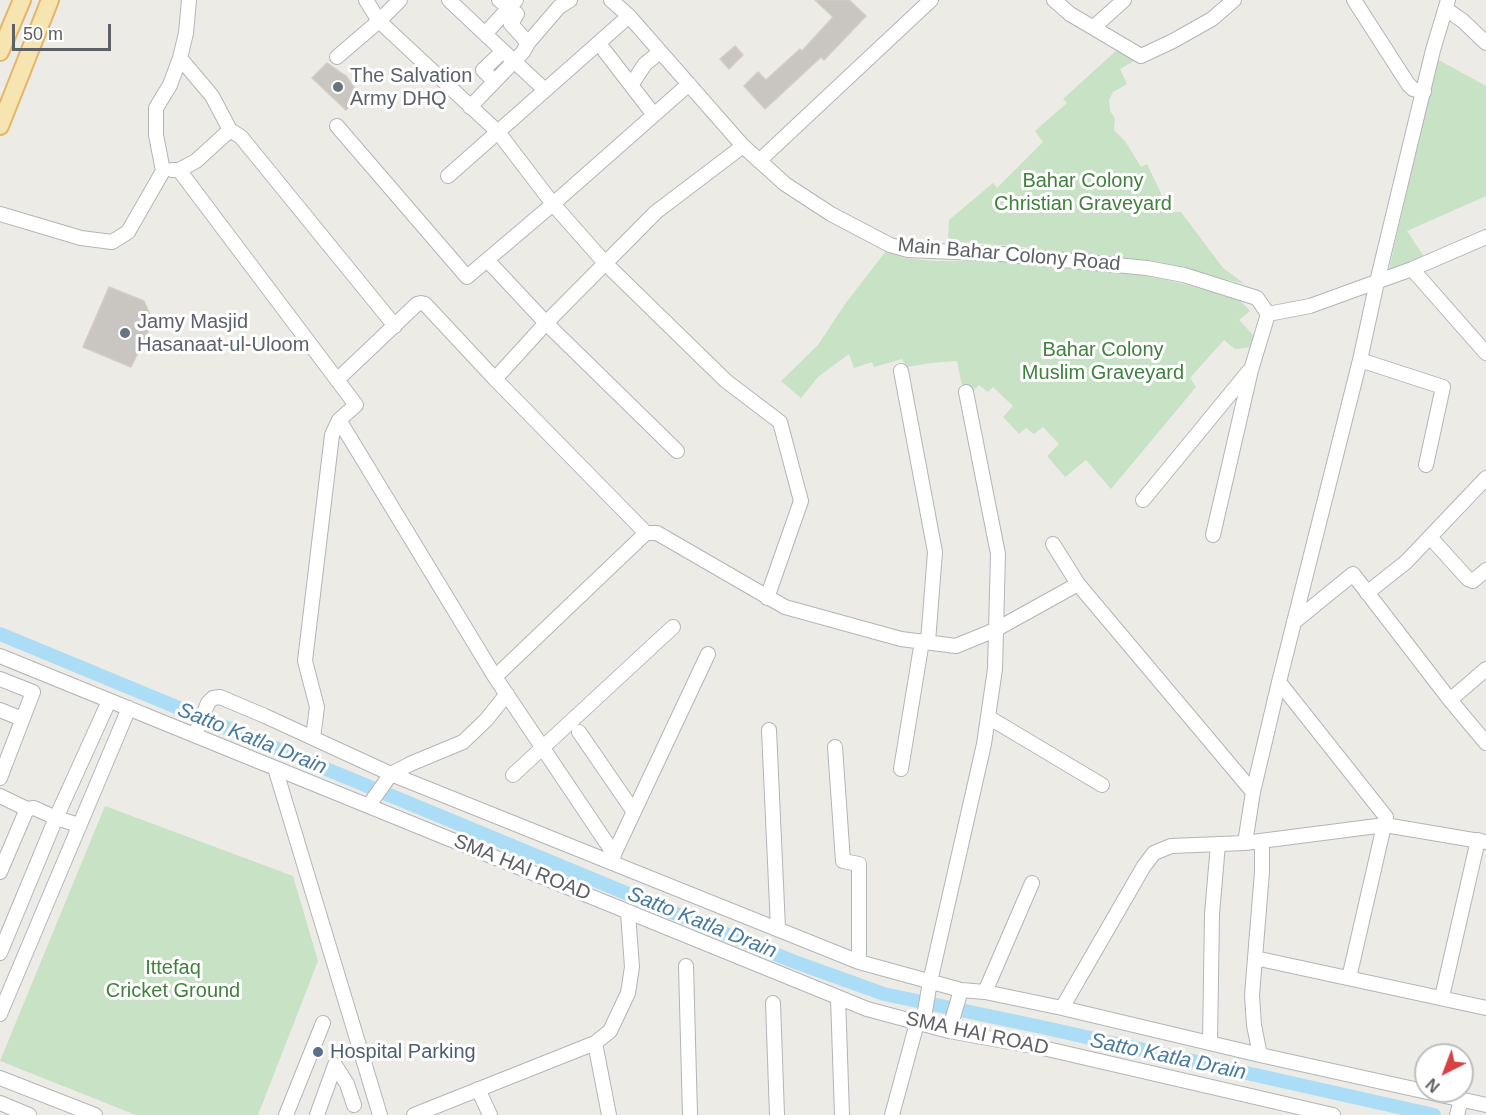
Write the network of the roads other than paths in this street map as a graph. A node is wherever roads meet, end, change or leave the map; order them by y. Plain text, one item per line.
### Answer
1 (22, 0) edge
2 (50, 0) edge
3 (189, 0) edge
4 (366, 0) edge
5 (400, 0) edge
6 (449, 0) edge
7 (570, 0) edge
8 (611, 0) edge
9 (931, 0) edge
10 (1054, 0) edge
11 (1124, 0) edge
12 (1234, 0) edge
13 (1354, 0) edge
14 (508, 3) edge
15 (1447, 5) edge
16 (629, 16) junction
17 (379, 21) junction
18 (1094, 27) junction
19 (485, 34) junction
20 (528, 43) junction
21 (1486, 43) edge
22 (604, 50) dead end
23 (503, 51) junction
24 (0, 52) edge
25 (660, 52) junction
26 (337, 57) dead end
27 (180, 58) junction
28 (514, 61) junction
29 (494, 81) junction
30 (688, 84) junction
31 (631, 85) junction
32 (545, 90) junction
33 (1424, 92) junction
34 (470, 107) junction
35 (654, 115) junction
36 (0, 126) edge
37 (337, 126) dead end
38 (230, 130) junction
39 (498, 132) junction
40 (743, 146) junction
41 (759, 161) junction
42 (179, 170) junction
43 (163, 171) junction
44 (448, 176) dead end
45 (553, 204) junction
46 (0, 214) edge
47 (1485, 240) edge
48 (488, 261) junction
49 (605, 263) junction
50 (1412, 269) junction
51 (1377, 282) junction
52 (1268, 314) junction
53 (546, 322) junction
54 (395, 326) junction
55 (1486, 353) edge
56 (1360, 360) junction
57 (1251, 370) junction
58 (901, 371) dead end
59 (337, 380) junction
60 (495, 380) junction
61 (966, 392) dead end
62 (339, 420) junction
63 (677, 451) dead end
64 (1426, 465) dead end
65 (1486, 478) edge
66 (1143, 500) dead end
67 (646, 532) junction
68 (1213, 535) dead end
69 (1430, 537) junction
70 (1053, 544) dead end
71 (1486, 570) edge
72 (1078, 584) junction
73 (1367, 593) junction
74 (767, 598) junction
75 (1294, 622) junction
76 (673, 627) dead end
77 (995, 630) junction
78 (925, 642) junction
79 (708, 654) dead end
80 (0, 656) edge
81 (1486, 669) edge
82 (495, 677) junction
83 (0, 680) edge
84 (1279, 682) junction
85 (507, 694) junction
86 (1450, 700) junction
87 (109, 701) junction
88 (129, 708) junction
89 (0, 710) edge
90 (988, 717) junction
91 (22, 719) junction
92 (769, 730) dead end
93 (196, 731) junction
94 (579, 732) dead end
95 (313, 738) junction
96 (1486, 743) edge
97 (542, 747) junction
98 (835, 747) dead end
99 (5, 749) edge
100 (275, 768) junction
101 (901, 769) dead end
102 (513, 775) dead end
103 (0, 778) edge
104 (388, 778) junction
105 (1102, 785) dead end
106 (1252, 792) junction
107 (0, 796) edge
108 (371, 801) junction
109 (27, 809) junction
110 (634, 812) junction
111 (56, 818) junction
112 (79, 825) junction
113 (1385, 825) junction
114 (1262, 841) junction
115 (1482, 841) edge
116 (1245, 843) junction
117 (1218, 844) junction
118 (614, 858) junction
119 (0, 872) edge
120 (1032, 883) dead end
121 (628, 913) junction
122 (778, 928) junction
123 (3, 937) edge
124 (28, 944) junction
125 (0, 953) edge
126 (1255, 958) junction
127 (859, 962) junction
128 (686, 966) dead end
129 (1349, 978) junction
130 (929, 988) junction
131 (984, 992) junction
132 (959, 997) junction
133 (1443, 997) junction
134 (838, 998) junction
135 (773, 1003) dead end
136 (1062, 1008) junction
137 (1486, 1008) edge
138 (0, 1014) edge
139 (921, 1021) junction
140 (323, 1023) dead end
141 (951, 1027) junction
142 (595, 1043) junction
143 (1210, 1043) junction
144 (1260, 1056) junction
145 (0, 1078) edge
146 (478, 1089) junction
147 (0, 1103) edge
148 (1486, 1105) edge
149 (1459, 1108) edge
150 (354, 1112) edge
151 (29, 1115) edge
152 (95, 1115) edge
153 (286, 1115) edge
154 (316, 1115) edge
155 (380, 1115) edge
156 (414, 1115) edge
157 (490, 1115) edge
158 (609, 1115) edge
159 (690, 1115) edge
160 (777, 1115) edge
161 (842, 1115) edge
162 (892, 1115) edge
163 (1333, 1115) edge

1 - 24 main road
2 - 36 main road
3 - 27 street
4 - 17 street
5 - 17 street
6 - 19 street
7 - 20 street
8 - 16 street, Main Bahar Colony Road
9 - 41 street
10 - 18 street
11 - 18 street
12 - 18 street
13 - 33 street
14 - 19 street
14 - 20 street
15 - 21 street
15 - 33 street
16 - 25 street, Main Bahar Colony Road
16 - 32 street
17 - 26 street
17 - 34 street
19 - 23 street
20 - 28 street
22 - 31 street
23 - 28 street
23 - 29 street
25 - 30 street, Main Bahar Colony Road
25 - 31 street
27 - 38 street
27 - 43 street
28 - 29 street
28 - 32 street
29 - 34 street
30 - 35 street
30 - 40 street, Main Bahar Colony Road
31 - 35 street
32 - 39 street
33 - 51 street
34 - 39 street
35 - 45 street
37 - 48 street
38 - 42 street
38 - 54 street
39 - 44 street
39 - 45 street
40 - 41 street, Main Bahar Colony Road
40 - 49 street
41 - 52 street, Main Bahar Colony Road
42 - 43 street
42 - 59 street
43 - 46 street
45 - 48 street
45 - 49 street
47 - 50 street
48 - 53 street
49 - 53 street
49 - 74 street
50 - 51 street
50 - 55 street
51 - 52 street
51 - 56 street
52 - 57 street
53 - 60 street
53 - 63 street
54 - 59 street
54 - 60 street
56 - 64 street
56 - 75 street
57 - 66 street
57 - 68 street
58 - 78 street
59 - 62 street
60 - 67 street
61 - 77 street
62 - 82 street
62 - 95 street
65 - 69 street
67 - 74 street
67 - 82 street
69 - 71 street
69 - 73 street
70 - 72 street
72 - 77 street
72 - 106 street
73 - 75 street
73 - 86 street
74 - 78 street
75 - 84 street
76 - 97 street
77 - 78 street
77 - 90 street
78 - 101 street
79 - 110 street
80 - 87 street, SMA HAI ROAD
81 - 86 street
82 - 85 street
83 - 91 street
84 - 106 street
84 - 113 street
85 - 97 street
85 - 104 street
86 - 96 street
87 - 88 street, SMA HAI ROAD
87 - 111 street
88 - 93 street, SMA HAI ROAD
88 - 112 street
89 - 91 street
90 - 105 street
90 - 130 street
91 - 99 street
92 - 122 street
93 - 95 street
93 - 100 street, SMA HAI ROAD
94 - 110 street
95 - 104 street
97 - 102 street
97 - 118 street
98 - 127 street
99 - 103 street
100 - 108 street, SMA HAI ROAD
100 - 155 street
104 - 108 street
104 - 118 street
106 - 116 street
107 - 109 street
108 - 121 street, SMA HAI ROAD
109 - 111 street
109 - 119 street
110 - 118 street
111 - 112 street
111 - 123 street
112 - 124 street
113 - 114 street
113 - 115 street
113 - 129 street
114 - 116 street
114 - 126 street
115 - 133 street
116 - 117 street
117 - 136 street
117 - 143 street
118 - 122 street
120 - 131 street
121 - 134 street, SMA HAI ROAD
121 - 142 street
122 - 127 street
123 - 124 street
123 - 125 street
124 - 138 street
126 - 129 street
126 - 144 street
127 - 130 street
128 - 159 street
129 - 133 street
130 - 132 street
130 - 139 street
131 - 132 street
131 - 136 street
132 - 141 street
133 - 137 street
134 - 139 street, SMA HAI ROAD
134 - 161 street
135 - 160 street
136 - 143 street
139 - 141 street, SMA HAI ROAD
139 - 162 street
140 - 153 street
141 - 163 street, SMA HAI ROAD
142 - 146 street
142 - 158 street
143 - 144 street
144 - 149 street
145 - 152 street
146 - 156 street
146 - 157 street
147 - 151 street
148 - 149 street
150 - 154 street

